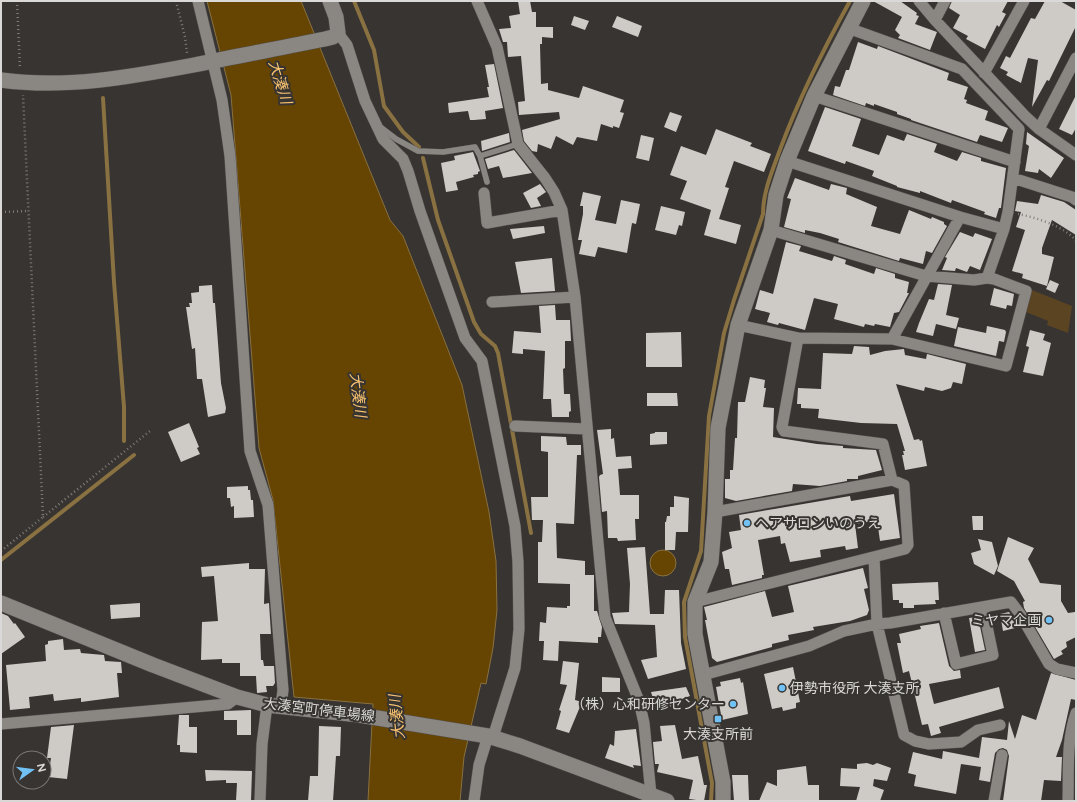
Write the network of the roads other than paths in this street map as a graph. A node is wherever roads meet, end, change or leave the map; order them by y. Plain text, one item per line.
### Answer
1 (198, 1) edge
2 (330, 1) edge
3 (477, 1) edge
4 (863, 1) edge
5 (919, 1) edge
6 (945, 1) edge
7 (1024, 1) edge
8 (935, 20) junction
9 (848, 28) junction
10 (331, 36) junction
11 (1076, 58) edge
12 (213, 61) junction
13 (984, 73) junction
14 (1, 80) edge
15 (814, 96) junction
16 (1025, 116) junction
17 (376, 124) junction
18 (1019, 129) junction
19 (1039, 129) junction
20 (518, 144) junction
21 (1075, 152) edge
22 (480, 156) junction
23 (788, 161) junction
24 (1015, 162) junction
25 (1013, 178) junction
26 (487, 182) dead end
27 (484, 193) dead end
28 (1076, 200) edge
29 (562, 210) junction
30 (960, 217) junction
31 (1004, 229) junction
32 (771, 230) junction
33 (926, 276) junction
34 (987, 278) junction
35 (575, 297) junction
36 (492, 302) dead end
37 (738, 326) junction
38 (798, 338) junction
39 (892, 339) junction
40 (515, 426) dead end
41 (588, 429) junction
42 (892, 480) junction
43 (715, 512) junction
44 (874, 557) junction
45 (1, 602) edge
46 (695, 602) junction
47 (983, 607) junction
48 (944, 613) junction
49 (877, 624) junction
50 (1076, 673) edge
51 (703, 675) junction
52 (237, 697) junction
53 (274, 706) junction
54 (1076, 713) edge
55 (1, 724) edge
56 (1000, 725) dead end
57 (489, 736) junction
58 (1073, 737) edge
59 (1002, 755) dead end
60 (651, 795) junction
61 (260, 801) edge
62 (474, 801) edge
63 (667, 801) edge
64 (723, 801) edge
65 (994, 801) edge
66 (1068, 801) edge

1 - 12 street
2 - 10 street
3 - 20 street
4 - 9 street
5 - 8 street
6 - 8 street
7 - 13 street
8 - 13 street
9 - 15 street
9 - 18 street
10 - 12 street
10 - 17 street
11 - 19 street
12 - 14 street
12 - 53 street
13 - 16 street
15 - 23 street
15 - 24 street
16 - 18 street
16 - 19 street
17 - 22 lane
17 - 57 street
18 - 24 street
19 - 21 street
20 - 22 lane
20 - 29 street
22 - 26 lane
23 - 30 street
23 - 32 street
24 - 25 street
25 - 28 street
25 - 31 street
27 - 29 street
29 - 35 street
30 - 31 street
30 - 33 street
31 - 34 street
32 - 33 street
32 - 37 street
33 - 34 street
33 - 39 street
34 - 39 street
35 - 36 street
35 - 41 street
37 - 38 street
37 - 43 street
38 - 39 street
38 - 42 street
40 - 41 street
41 - 60 street
42 - 43 street
42 - 44 street
43 - 46 street
44 - 46 street
44 - 49 street
45 - 52 street, 大湊宮町停車場線
46 - 51 street
47 - 48 street
47 - 48 street
47 - 50 street
48 - 49 street
49 - 51 street
49 - 56 street
51 - 64 street
52 - 53 street, 大湊宮町停車場線
52 - 55 street
53 - 57 street, 大湊宮町停車場線
53 - 61 street
54 - 58 street
57 - 60 street, 大湊宮町停車場線
57 - 62 street
58 - 66 street
59 - 65 street
60 - 63 street, 大湊宮町停車場線

